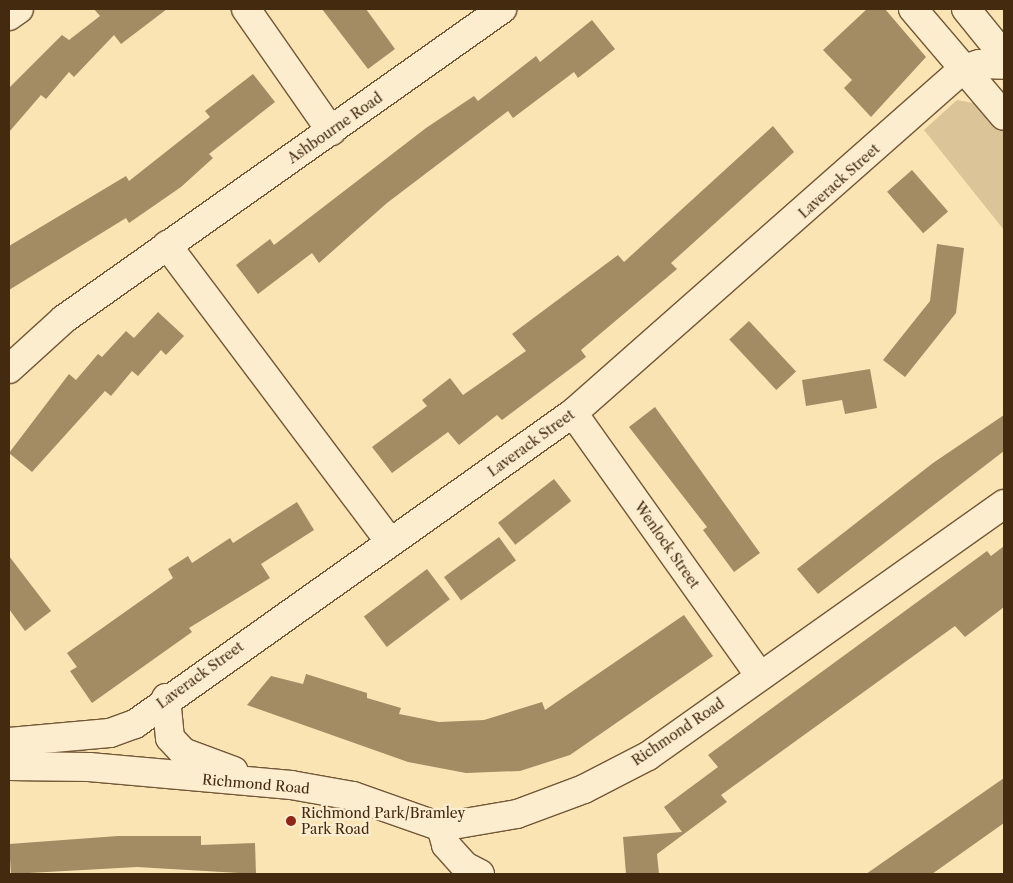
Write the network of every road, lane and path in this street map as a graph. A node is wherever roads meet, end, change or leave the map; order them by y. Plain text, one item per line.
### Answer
1 (19, 9) edge
2 (246, 9) edge
3 (502, 9) edge
4 (913, 9) edge
5 (966, 9) edge
6 (9, 16) edge
7 (1004, 56) edge
8 (1004, 65) edge
9 (963, 69) junction
10 (1004, 116) edge
11 (331, 130) junction
12 (167, 245) junction
13 (9, 369) edge
14 (573, 413) junction
15 (1004, 504) edge
16 (390, 542) junction
17 (760, 676) junction
18 (166, 698) junction
19 (9, 742) edge
20 (9, 766) edge
21 (271, 782) junction
22 (441, 827) junction
23 (480, 874) edge

1 - 6 main road
2 - 11 main road
3 - 11 main road, Ashbourne Road
4 - 9 main road
5 - 7 main road
8 - 9 main road
9 - 10 main road
9 - 14 main road, Laverack Street
11 - 12 main road, Ashbourne Road
12 - 13 main road, Ashbourne Road
12 - 16 main road
14 - 16 main road, Laverack Street
14 - 17 main road, Wenlock Street
15 - 17 main road, Richmond Road
16 - 18 main road, Laverack Street
17 - 22 main road, Richmond Road
18 - 19 main road, Laverack Street
18 - 21 main road
20 - 21 main road, Richmond Road
21 - 22 main road, Richmond Road
22 - 23 main road

